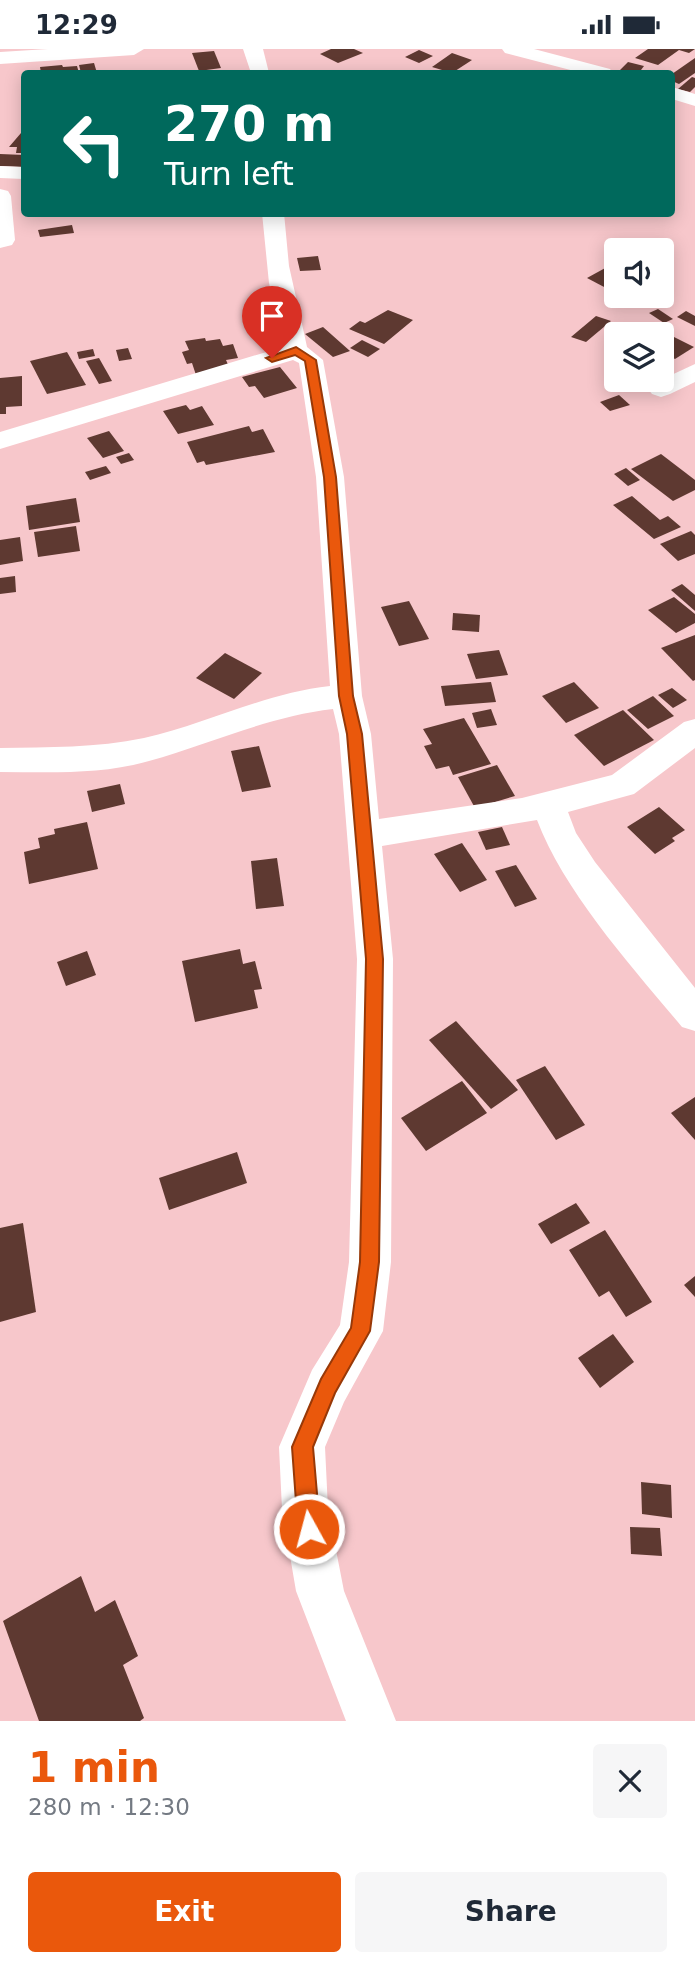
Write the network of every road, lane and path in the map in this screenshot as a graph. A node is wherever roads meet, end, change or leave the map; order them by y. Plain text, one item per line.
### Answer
1 (134, 49) edge
2 (253, 49) edge
3 (512, 49) edge
4 (0, 58) edge
5 (259, 70) edge
6 (592, 70) edge
7 (675, 94) edge
8 (695, 100) edge
9 (0, 196) edge
10 (273, 217) edge
11 (0, 241) edge
12 (296, 351) junction
13 (695, 372) edge
14 (674, 382) edge
15 (0, 441) edge
16 (346, 696) junction
17 (695, 731) edge
18 (0, 759) edge
19 (549, 804) junction
20 (364, 834) junction
21 (695, 1015) edge
22 (371, 1721) edge

1 - 4 street
2 - 5 street
3 - 6 street
7 - 8 street
9 - 11 street
10 - 12 street
12 - 15 street
12 - 16 street
13 - 14 street
16 - 18 street
16 - 20 street
17 - 19 street
19 - 20 street
19 - 21 street
20 - 22 street

